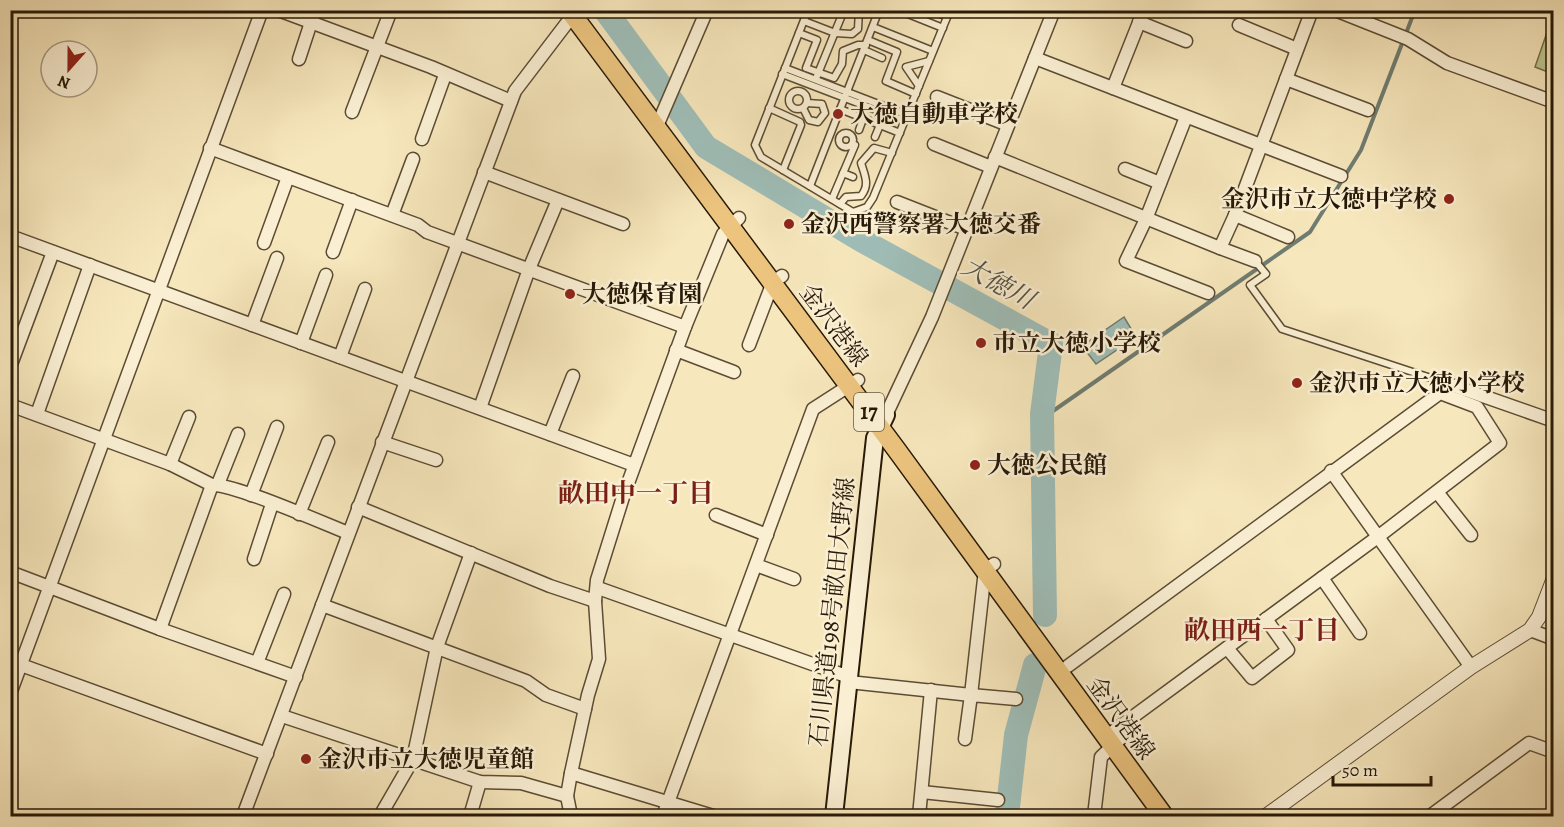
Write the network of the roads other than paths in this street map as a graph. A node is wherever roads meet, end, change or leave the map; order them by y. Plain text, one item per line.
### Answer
1 (262, 10) edge
2 (278, 10) edge
3 (391, 10) edge
4 (707, 10) edge
5 (808, 10) edge
6 (859, 10) edge
7 (879, 10) edge
8 (898, 10) edge
9 (931, 10) edge
10 (1054, 10) edge
11 (1312, 10) edge
12 (1335, 10) edge
13 (842, 11) edge
14 (575, 12) edge
15 (949, 14) edge
16 (313, 16) edge
17 (1141, 16) edge
18 (804, 21) junction
19 (1239, 25) dead end
20 (873, 27) junction
21 (943, 28) junction
22 (799, 33) junction
23 (835, 33) junction
24 (1186, 41) dead end
25 (866, 45) junction
26 (378, 47) junction
27 (1298, 49) junction
28 (933, 51) junction
29 (299, 58) dead end
30 (882, 58) dead end
31 (1035, 58) junction
32 (929, 61) junction
33 (784, 71) junction
34 (445, 75) junction
35 (817, 76) junction
36 (1286, 79) junction
37 (919, 86) junction
38 (1113, 88) junction
39 (823, 89) junction
40 (776, 91) junction
41 (916, 94) junction
42 (846, 95) junction
43 (790, 97) junction
44 (937, 97) dead end
45 (511, 101) junction
46 (818, 102) junction
47 (1554, 102) edge
48 (805, 105) junction
49 (769, 108) junction
50 (665, 109) junction
51 (840, 110) junction
52 (1368, 110) dead end
53 (352, 112) dead end
54 (1186, 117) junction
55 (906, 118) junction
56 (863, 119) junction
57 (808, 120) junction
58 (801, 125) junction
59 (880, 125) junction
60 (1008, 125) junction
61 (859, 130) dead end
62 (900, 133) junction
63 (875, 137) dead end
64 (422, 139) dead end
65 (852, 144) dead end
66 (934, 144) dead end
67 (1261, 146) junction
68 (210, 148) junction
69 (892, 153) junction
70 (413, 159) dead end
71 (993, 162) junction
72 (1125, 169) dead end
73 (783, 170) junction
74 (484, 172) junction
75 (843, 173) junction
76 (1341, 176) dead end
77 (288, 177) junction
78 (853, 177) dead end
79 (1160, 183) junction
80 (810, 186) junction
81 (832, 199) junction
82 (352, 200) junction
83 (558, 200) junction
84 (897, 202) dead end
85 (840, 204) junction
86 (392, 215) junction
87 (1235, 215) junction
88 (1146, 219) junction
89 (734, 221) junction
90 (623, 224) dead end
91 (966, 229) junction
92 (10, 236) edge
93 (1288, 237) dead end
94 (264, 243) dead end
95 (458, 243) junction
96 (1220, 248) junction
97 (53, 252) junction
98 (333, 252) dead end
99 (277, 258) dead end
100 (1255, 261) joint
101 (90, 265) junction
102 (529, 269) junction
103 (326, 275) dead end
104 (777, 279) junction
105 (365, 289) dead end
106 (160, 291) junction
107 (1208, 293) dead end
108 (252, 325) junction
109 (685, 327) junction
110 (302, 343) junction
111 (749, 345) dead end
112 (676, 350) junction
113 (340, 357) junction
114 (10, 367) edge
115 (734, 372) dead end
116 (573, 376) dead end
117 (405, 381) junction
118 (1440, 381) joint
119 (854, 382) junction
120 (10, 405) edge
121 (480, 408) junction
122 (37, 414) junction
123 (189, 417) dead end
124 (883, 421) junction
125 (1554, 421) edge
126 (277, 427) dead end
127 (238, 434) dead end
128 (550, 434) junction
129 (105, 440) junction
130 (328, 442) dead end
131 (382, 442) junction
132 (435, 460) dead end
133 (170, 464) junction
134 (634, 465) junction
135 (1331, 471) junction
136 (215, 485) junction
137 (1437, 492) junction
138 (251, 495) junction
139 (272, 504) junction
140 (358, 507) junction
141 (299, 514) junction
142 (716, 515) dead end
143 (348, 533) junction
144 (767, 535) junction
145 (1471, 535) dead end
146 (1379, 536) junction
147 (471, 552) junction
148 (254, 559) dead end
149 (756, 565) junction
150 (989, 567) junction
151 (10, 572) edge
152 (1322, 578) junction
153 (1554, 578) edge
154 (794, 579) dead end
155 (50, 588) junction
156 (598, 588) junction
157 (284, 594) dead end
158 (595, 601) junction
159 (322, 604) junction
160 (1266, 619) junction
161 (160, 629) junction
162 (1530, 630) junction
163 (1360, 633) dead end
164 (731, 634) junction
165 (1554, 639) edge
166 (436, 647) junction
167 (1227, 648) junction
168 (16, 663) edge
169 (257, 663) junction
170 (1068, 666) junction
171 (1471, 667) junction
172 (296, 676) junction
173 (849, 680) junction
174 (931, 690) junction
175 (10, 694) edge
176 (971, 695) junction
177 (1016, 699) dead end
178 (585, 709) junction
179 (282, 716) junction
180 (1116, 738) junction
181 (965, 739) dead end
182 (1554, 752) edge
183 (267, 754) junction
184 (413, 759) junction
185 (571, 773) junction
186 (480, 782) junction
187 (922, 792) junction
188 (567, 796) junction
189 (998, 800) dead end
190 (668, 802) junction
191 (243, 816) edge
192 (380, 816) edge
193 (470, 816) edge
194 (571, 816) edge
195 (663, 816) edge
196 (713, 816) edge
197 (834, 816) edge
198 (920, 816) edge
199 (1094, 816) edge
200 (1164, 816) edge
201 (1177, 816) edge
202 (1266, 816) edge
203 (1430, 816) edge

1 - 68 street
2 - 16 street
3 - 26 street
4 - 50 street
5 - 18 lane
6 - 23 lane
7 - 20 lane
8 - 21 lane
9 - 15 lane
10 - 31 street
11 - 27 street
12 - 47 street
13 - 23 lane
14 - 45 street
14 - 50 main road, 金沢港線 / 17
15 - 21 lane
16 - 26 street
16 - 29 street
17 - 24 street
17 - 38 street
18 - 22 lane
18 - 23 lane
19 - 27 street
20 - 25 lane
20 - 28 lane
21 - 28 lane
22 - 33 lane
22 - 35 lane
23 - 35 lane
25 - 30 lane
25 - 35 lane
25 - 41 lane
25 - 42 lane
26 - 34 street
26 - 53 street
27 - 36 street
28 - 32 lane
31 - 38 street
31 - 60 street
32 - 37 lane
32 - 37 lane
33 - 35 lane
33 - 39 lane
33 - 40 lane
34 - 45 street
34 - 64 street
35 - 42 lane
36 - 52 street
36 - 67 street
37 - 41 lane
38 - 54 street
39 - 42 lane
39 - 46 lane
40 - 43 lane
40 - 49 lane
41 - 55 lane
42 - 51 lane
42 - 55 lane
43 - 48 lane
43 - 48 lane
44 - 60 street
45 - 74 street
46 - 48 lane
46 - 57 lane
48 - 57 lane
49 - 58 lane
49 - 73 lane
50 - 89 main road, 金沢港線 / 17
51 - 56 lane
51 - 80 lane
54 - 67 street
54 - 79 street
55 - 62 lane
56 - 59 lane
56 - 61 lane
57 - 58 lane
58 - 73 lane
59 - 62 lane
59 - 63 lane
60 - 71 street
62 - 69 lane
65 - 75 lane
66 - 71 street
67 - 76 street
67 - 87 street
68 - 77 street
68 - 106 street
69 - 85 lane
69 - 85 lane
70 - 86 street
71 - 88 street
71 - 91 street
72 - 79 street
73 - 80 lane
74 - 83 street
74 - 95 street
75 - 78 lane
75 - 81 lane
77 - 82 street
77 - 94 street
79 - 88 street
80 - 81 lane
81 - 85 lane
82 - 86 street
82 - 98 street
83 - 90 street
83 - 102 street
84 - 91 street
86 - 95 street
87 - 93 street
87 - 96 street
88 - 96 street
88 - 107 street
89 - 104 main road, 金沢港線 / 17
89 - 109 street
91 - 124 street
92 - 97 street
95 - 102 street
95 - 117 street
96 - 100 street
97 - 101 street
97 - 114 street
99 - 108 street
100 - 118 lane
101 - 106 street
101 - 122 street
102 - 109 street
102 - 121 street
103 - 110 street
104 - 111 street
104 - 119 main road, 金沢港線 / 17
105 - 113 street
106 - 108 street
106 - 129 street
108 - 110 street
109 - 112 street
110 - 113 street
112 - 115 street
112 - 134 street
113 - 117 street
116 - 128 street
117 - 121 street
117 - 131 street
118 - 125 street
119 - 124 main road, 金沢港線 / 17
119 - 144 street
120 - 122 street
121 - 128 street
122 - 129 street
123 - 133 street
124 - 150 main road, 金沢港線 / 17
124 - 173 main road, 石川県道198号畝田大野線
126 - 138 street
127 - 136 street
128 - 134 street
129 - 133 street
129 - 155 street
130 - 141 street
131 - 132 street
131 - 140 street
133 - 136 street
134 - 156 street
135 - 137 street
135 - 146 street
135 - 170 street
136 - 138 street
136 - 161 street
137 - 145 street
137 - 146 street
138 - 139 street
139 - 141 street
139 - 148 street
140 - 143 street
140 - 147 street
141 - 143 street
142 - 144 street
143 - 159 street
144 - 149 street
146 - 152 street
146 - 171 street
147 - 158 street
147 - 166 street
149 - 154 street
149 - 164 street
150 - 170 main road, 金沢港線 / 17
150 - 176 street
150 - 180 main road, 金沢港線 / 17
151 - 155 street
152 - 160 street
152 - 163 street
153 - 162 street
155 - 161 street
155 - 168 street
156 - 158 street
156 - 164 street
157 - 169 street
158 - 178 street
159 - 166 street
159 - 172 street
160 - 167 street
160 - 167 street
161 - 169 street
162 - 165 street
162 - 171 street
164 - 173 street
164 - 190 street
166 - 178 street
166 - 184 street
167 - 180 street
168 - 175 street
168 - 183 street
169 - 172 street
170 - 180 main road, 金沢港線 / 17
171 - 202 street
172 - 179 street
173 - 174 street
173 - 197 main road, 石川県道198号畝田大野線
174 - 176 street
174 - 187 street
176 - 177 street
176 - 181 street
178 - 185 street
179 - 183 street
179 - 184 street
180 - 199 street
180 - 200 main road, 金沢港線 / 17
180 - 201 main road, 金沢港線 / 17
182 - 203 street
183 - 191 street
184 - 186 street
184 - 192 street
185 - 188 street
185 - 190 street
186 - 188 street
186 - 193 street
187 - 189 street
187 - 198 street
188 - 194 street
190 - 195 street
190 - 196 street

